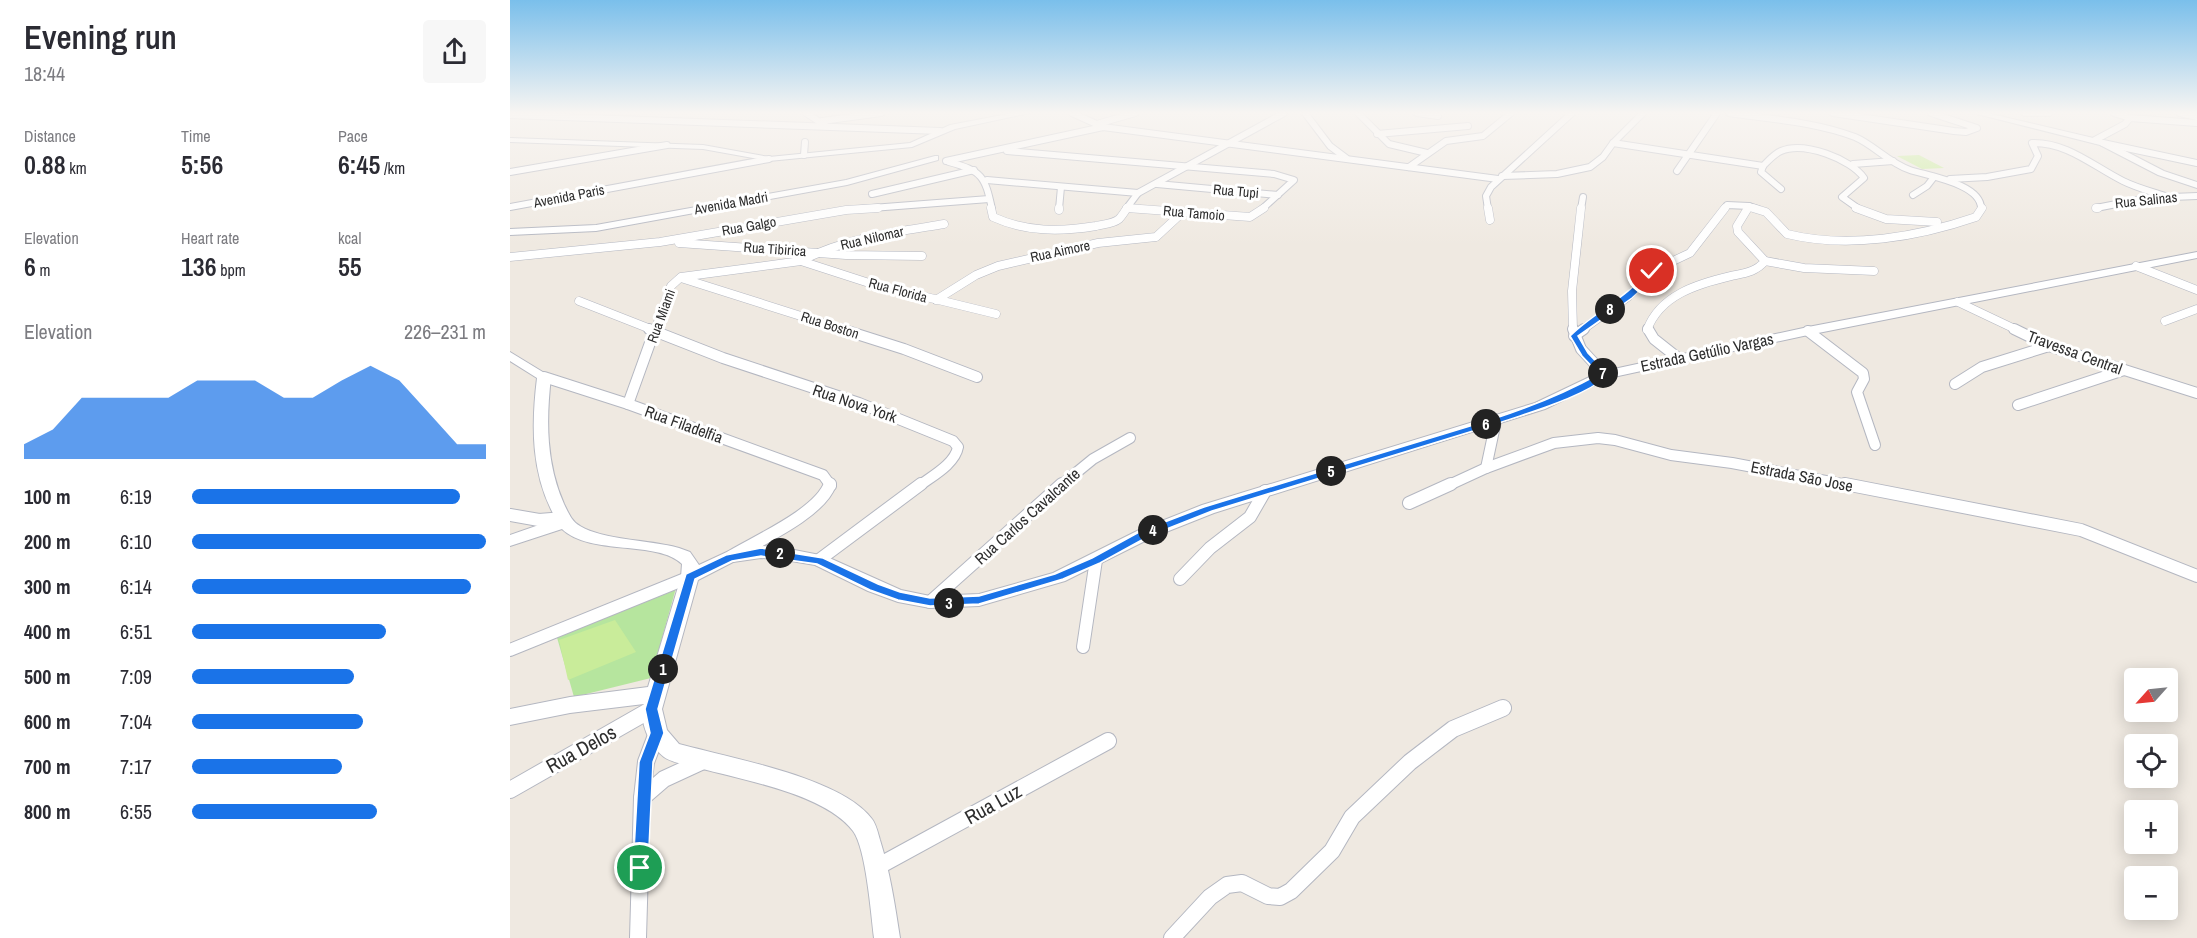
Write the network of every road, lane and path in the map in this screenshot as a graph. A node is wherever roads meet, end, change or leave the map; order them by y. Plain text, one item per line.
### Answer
1 (599, 157) edge
2 (757, 157) edge
3 (788, 157) edge
4 (899, 157) edge
5 (966, 157) edge
6 (1069, 157) edge
7 (1208, 157) edge
8 (1325, 157) edge
9 (1345, 157) edge
10 (1421, 157) edge
11 (1523, 157) edge
12 (1601, 157) edge
13 (1686, 157) edge
14 (1699, 157) edge
15 (1772, 157) edge
16 (1832, 157) edge
17 (1887, 157) edge
18 (2038, 157) edge
19 (2079, 157) edge
20 (2129, 157) edge
21 (2165, 157) edge
22 (935, 158) joint
23 (769, 159) junction
24 (1349, 160) junction
25 (946, 161) junction
26 (1893, 161) junction
27 (1853, 164) junction
28 (2197, 164) edge
29 (911, 165) junction
30 (1763, 166) junction
31 (1409, 167) junction
32 (1188, 168) junction
33 (975, 170) junction
34 (1677, 171) dead end
35 (510, 172) edge
36 (1500, 177) junction
37 (1934, 177) junction
38 (987, 180) junction
39 (1944, 180) junction
40 (1157, 183) junction
41 (2197, 185) edge
42 (1061, 187) junction
43 (1781, 189) dead end
44 (1138, 193) junction
45 (872, 194) dead end
46 (1278, 195) junction
47 (1913, 195) dead end
48 (1583, 196) dead end
49 (2197, 196) edge
50 (2168, 197) junction
51 (989, 199) junction
52 (510, 207) edge
53 (1749, 207) junction
54 (1127, 208) junction
55 (2096, 208) dead end
56 (1059, 210) dead end
57 (1183, 212) junction
58 (1490, 220) dead end
59 (1937, 222) dead end
60 (944, 224) dead end
61 (510, 234) edge
62 (660, 242) junction
63 (818, 252) junction
64 (922, 256) dead end
65 (2196, 256) edge
66 (510, 257) edge
67 (801, 261) junction
68 (1765, 261) junction
69 (2136, 266) junction
70 (1874, 270) dead end
71 (681, 278) junction
72 (2197, 290) edge
73 (936, 300) junction
74 (579, 301) dead end
75 (1958, 302) junction
76 (2197, 309) edge
77 (996, 314) dead end
78 (2165, 321) dead end
79 (1808, 331) junction
80 (655, 332) junction
81 (1574, 336) junction
82 (2049, 346) junction
83 (510, 356) edge
84 (1678, 358) junction
85 (2124, 370) junction
86 (1605, 375) junction
87 (544, 377) junction
88 (977, 377) dead end
89 (1954, 384) dead end
90 (2197, 393) edge
91 (628, 404) junction
92 (2018, 405) dead end
93 (1496, 421) junction
94 (1130, 438) dead end
95 (1875, 445) dead end
96 (1486, 468) junction
97 (1265, 490) junction
98 (1409, 503) dead end
99 (510, 515) edge
100 (564, 520) junction
101 (510, 541) edge
102 (729, 558) junction
103 (819, 560) junction
104 (1096, 560) junction
105 (2197, 576) edge
106 (690, 577) junction
107 (1180, 579) dead end
108 (930, 602) junction
109 (1083, 646) dead end
110 (510, 650) edge
111 (654, 702) junction
112 (1503, 708) dead end
113 (510, 717) edge
114 (657, 733) junction
115 (1108, 741) dead end
116 (703, 760) junction
117 (510, 790) edge
118 (642, 798) junction
119 (877, 867) junction
120 (639, 938) edge
121 (886, 938) edge
122 (1172, 938) edge

1 - 35 street
2 - 23 main road
3 - 23 main road, Avenida Paris
4 - 29 main road
5 - 25 street
6 - 32 street
7 - 32 street
8 - 24 street
9 - 24 street
10 - 31 street
11 - 36 street
12 - 36 street
13 - 34 street
14 - 30 street
15 - 30 street
16 - 27 street
17 - 26 street
18 - 39 street
19 - 50 street
20 - 41 main road
21 - 28 street
22 - 25 street
22 - 29 main road, Avenida Madri
23 - 52 street, Avenida Paris
24 - 31 street
25 - 33 street
26 - 27 street
26 - 37 street
27 - 59 street
29 - 61 main road, Avenida Madri
30 - 43 street
31 - 36 street
32 - 40 street
32 - 46 street
33 - 38 street
33 - 45 street
36 - 58 street
37 - 39 street
37 - 47 street
38 - 42 street
38 - 51 street
39 - 53 street
40 - 44 street
40 - 46 street, Rua Tupi
42 - 44 street
42 - 56 street
44 - 54 street
46 - 57 street, Rua Tamoio
48 - 81 street
49 - 50 street, Rua Salinas
50 - 55 street, Rua Salinas
51 - 54 street
51 - 62 street, Rua Galgo
53 - 68 street
53 - 81 street
54 - 57 street, Rua Tamoio
57 - 73 street, Rua Aimore
60 - 63 street, Rua Nilomar
62 - 63 street, Rua Tibirica
62 - 66 street, Rua Galgo
63 - 64 street, Rua Tibirica
63 - 67 street, Rua Nilomar
65 - 69 main road, Estrada Getúlio Vargas
67 - 71 street, Rua Miami
67 - 73 street, Rua Florida
68 - 70 street
68 - 84 street
69 - 72 street
69 - 75 main road, Estrada Getúlio Vargas
71 - 80 street, Rua Miami
71 - 88 street, Rua Boston
73 - 77 street, Rua Florida
74 - 80 street, Rua Nova York
75 - 79 main road, Estrada Getúlio Vargas
75 - 82 street, Travessa Central
76 - 78 street
79 - 84 main road, Estrada Getúlio Vargas
79 - 95 street
80 - 91 street, Rua Miami
80 - 103 street, Rua Nova York
81 - 86 street
82 - 85 street, Travessa Central
82 - 89 street
83 - 87 main road
84 - 86 main road, Estrada Getúlio Vargas
85 - 90 street, Travessa Central
85 - 92 street
86 - 93 main road, Estrada Getúlio Vargas
87 - 91 street, Rua Filadelfia
87 - 100 main road
91 - 102 street, Rua Filadelfia
93 - 96 street
93 - 97 main road, Estrada Getúlio Vargas
94 - 108 street, Rua Carlos Cavalcante
96 - 98 street, Estrada Sāo Jose
96 - 105 street, Estrada Sāo Jose
97 - 104 main road, Estrada Getúlio Vargas
97 - 107 street
99 - 100 street
100 - 101 main road
100 - 106 main road
102 - 103 main road, Estrada Getúlio Vargas
102 - 106 main road, Estrada Getúlio Vargas
103 - 108 main road, Estrada Getúlio Vargas
104 - 108 main road, Estrada Getúlio Vargas
104 - 109 street
106 - 110 street
106 - 111 main road
111 - 113 main road
111 - 114 main road
111 - 117 street, Rua Delos
112 - 122 street
114 - 116 main road
114 - 118 street
115 - 119 street, Rua Luz
116 - 118 street
116 - 119 main road
118 - 120 street
119 - 121 main road

